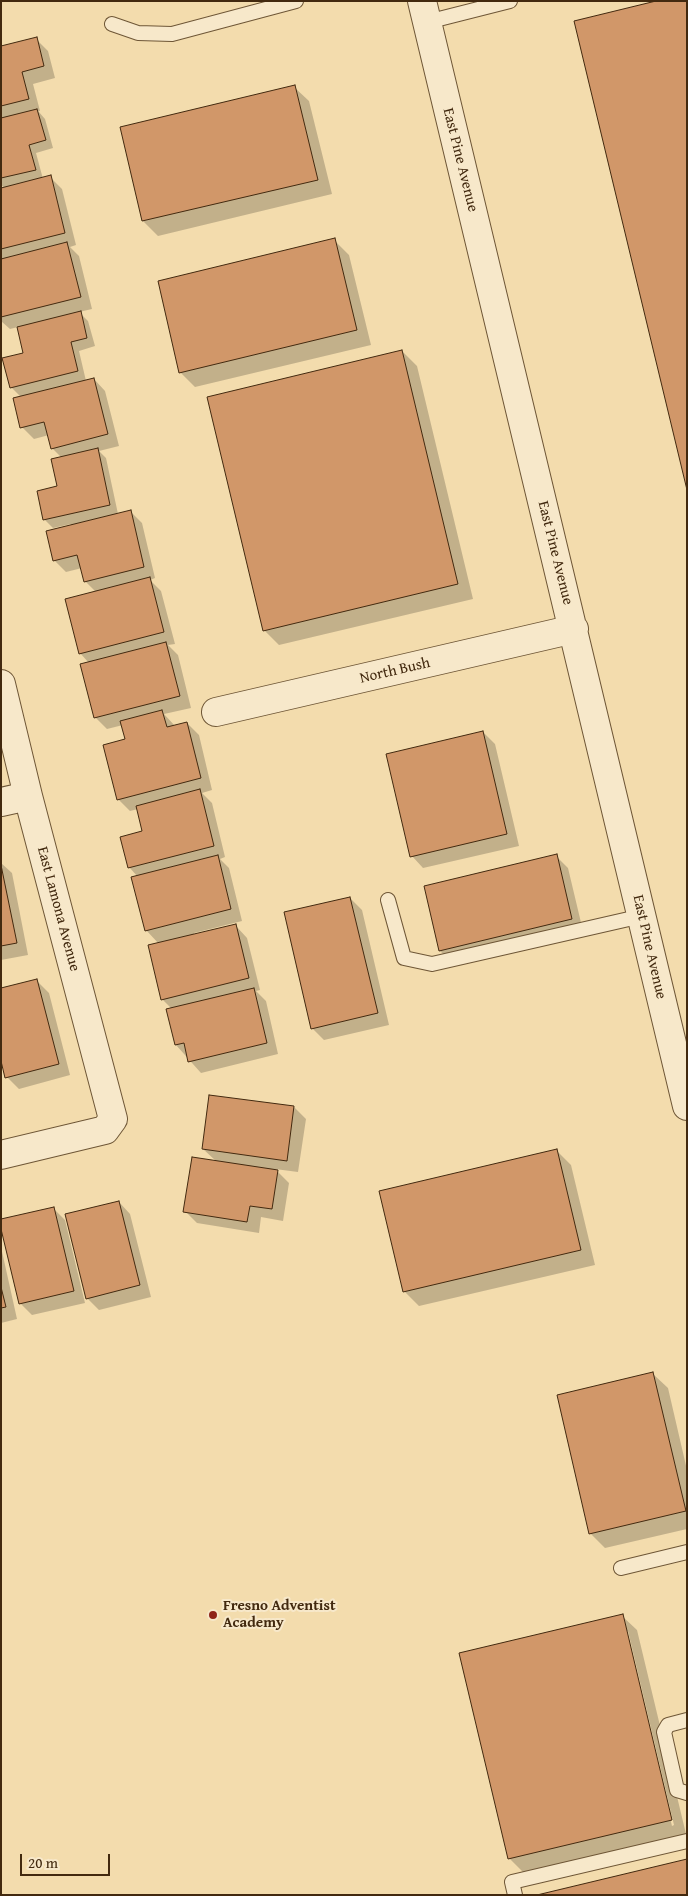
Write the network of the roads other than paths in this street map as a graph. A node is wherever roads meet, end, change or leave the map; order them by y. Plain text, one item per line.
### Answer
1 (296, 1) edge
2 (510, 1) edge
3 (424, 12) edge
4 (112, 24) dead end
5 (574, 629) junction
6 (1, 684) edge
7 (216, 712) dead end
8 (28, 796) junction
9 (1, 802) edge
10 (388, 900) dead end
11 (642, 916) junction
12 (687, 1106) edge
13 (1, 1155) edge
14 (687, 1552) edge
15 (621, 1568) dead end
16 (687, 1720) edge
17 (687, 1793) edge
18 (687, 1842) edge
19 (515, 1895) edge

1 - 4 lane
2 - 3 lane
3 - 5 street, East Pine Avenue
5 - 7 street, North Bush
5 - 11 street, East Pine Avenue
6 - 8 street, East Lamona Avenue
8 - 9 street
8 - 13 street, East Lamona Avenue
10 - 11 lane
11 - 12 street, East Pine Avenue
14 - 15 lane
16 - 17 lane
18 - 19 lane

